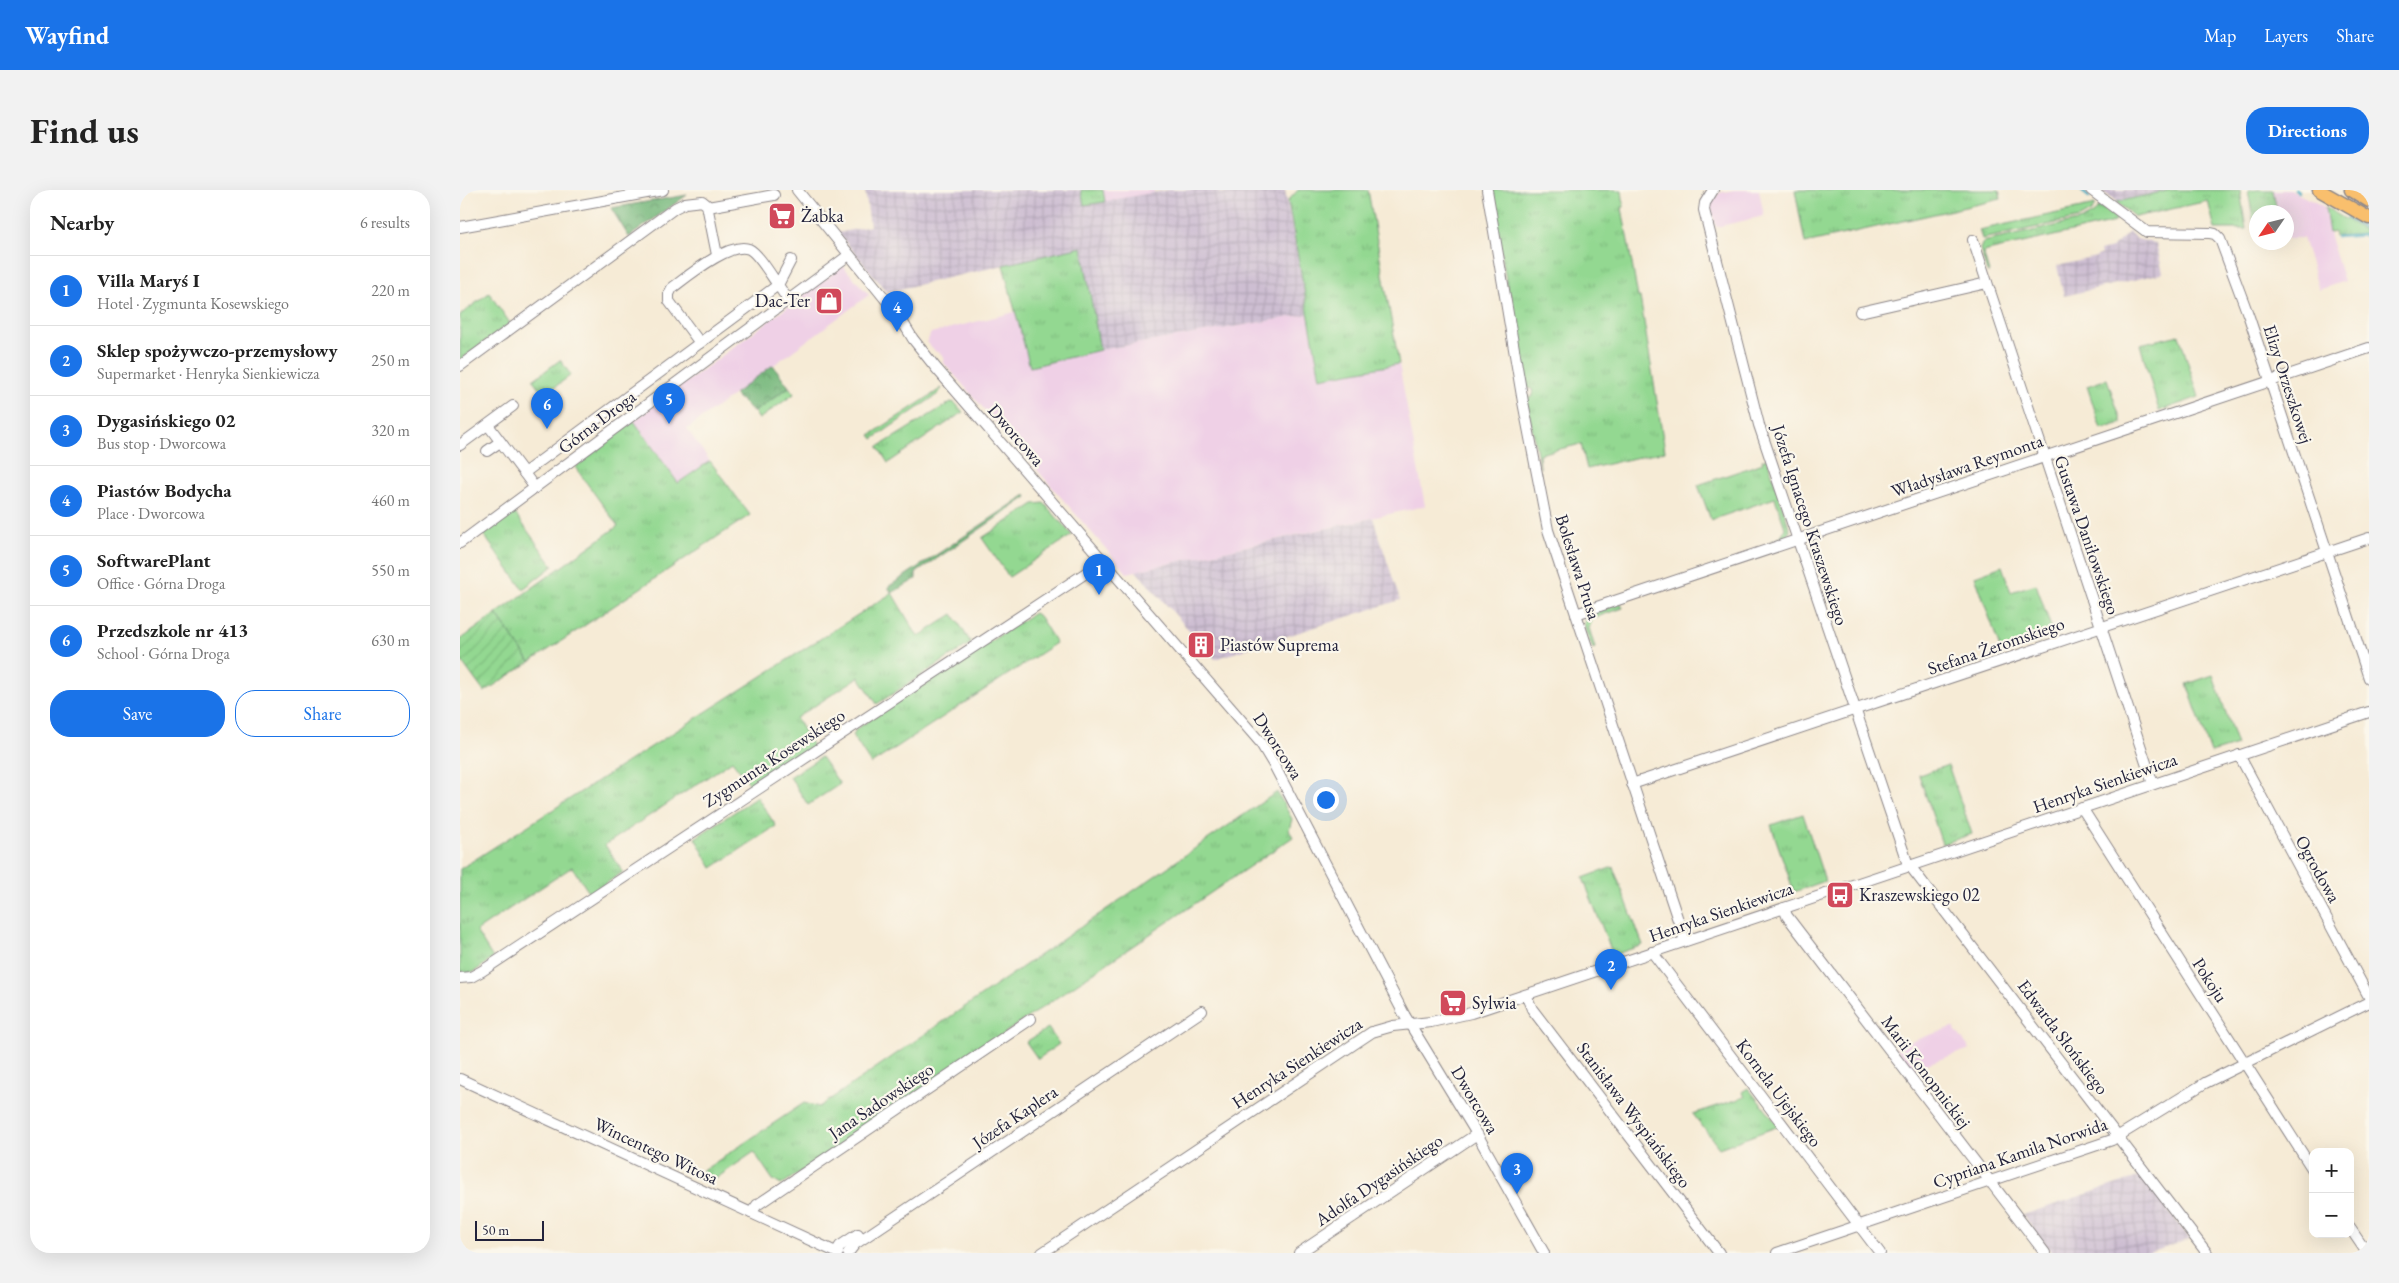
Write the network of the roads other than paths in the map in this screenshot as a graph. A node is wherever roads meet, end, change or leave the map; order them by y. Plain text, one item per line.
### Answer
1 (663, 190) edge
2 (797, 190) edge
3 (1487, 190) edge
4 (1713, 190) edge
5 (2091, 190) edge
6 (2319, 190) edge
7 (2351, 190) edge
8 (774, 195) dead end
9 (2369, 201) edge
10 (708, 207) junction
11 (2369, 218) edge
12 (460, 227) edge
13 (1974, 240) dead end
14 (717, 255) junction
15 (849, 255) junction
16 (791, 260) dead end
17 (1988, 283) junction
18 (778, 285) junction
19 (788, 300) junction
20 (1860, 312) dead end
21 (700, 343) junction
22 (2369, 348) edge
23 (460, 366) edge
24 (2269, 381) junction
25 (513, 406) dead end
26 (488, 425) junction
27 (500, 442) junction
28 (460, 444) edge
29 (487, 451) dead end
30 (2044, 457) junction
31 (524, 473) junction
32 (535, 488) junction
33 (2369, 538) edge
34 (1797, 540) junction
35 (460, 543) edge
36 (2327, 552) junction
37 (1104, 561) junction
38 (1576, 614) junction
39 (2101, 628) junction
40 (2369, 678) edge
41 (1855, 710) junction
42 (2369, 712) edge
43 (2239, 755) junction
44 (1632, 784) junction
45 (2152, 784) junction
46 (2082, 808) junction
47 (1910, 866) junction
48 (1784, 908) junction
49 (1685, 941) junction
50 (1652, 952) junction
51 (460, 978) edge
52 (1526, 994) junction
53 (2369, 997) edge
54 (2369, 1002) edge
55 (1202, 1011) dead end
56 (1031, 1019) dead end
57 (1410, 1024) junction
58 (2244, 1064) junction
59 (460, 1079) edge
60 (1080, 1084) dead end
61 (1478, 1134) junction
62 (2119, 1137) junction
63 (2309, 1164) edge
64 (1989, 1182) junction
65 (751, 1213) junction
66 (1860, 1226) junction
67 (2354, 1234) edge
68 (837, 1253) edge
69 (848, 1253) edge
70 (1042, 1253) edge
71 (1299, 1253) edge
72 (1544, 1253) edge
73 (1719, 1253) edge
74 (1777, 1253) edge
75 (1880, 1253) edge
76 (2045, 1253) edge
77 (2207, 1253) edge
78 (2367, 1253) edge

1 - 12 street
2 - 15 street, Dworcowa
3 - 38 street, Bolesława Prusa
4 - 34 street, Józefa Ignacego Kraszewskiego
5 - 24 street, Elizy Orzeszkowej
6 - 11 main road
7 - 9 main road
8 - 10 street
10 - 14 street
10 - 23 street
13 - 17 street, Gustawa Daniłowskiego
14 - 18 street
14 - 21 street
15 - 19 street, Górna Droga
15 - 37 street, Dworcowa
16 - 18 street
17 - 20 street
17 - 30 street, Gustawa Daniłowskiego
18 - 19 street
18 - 21 street
19 - 32 street, Górna Droga
21 - 31 street
22 - 24 street, Władysława Reymonta
24 - 30 street, Władysława Reymonta
24 - 36 street, Elizy Orzeszkowej
25 - 26 street
26 - 27 street
26 - 28 street
27 - 29 street
27 - 31 street
30 - 34 street, Władysława Reymonta
30 - 39 street, Gustawa Daniłowskiego
31 - 32 street
32 - 35 street, Górna Droga
33 - 36 street, Stefana Żeromskiego
34 - 38 street, Władysława Reymonta
34 - 41 street, Józefa Ignacego Kraszewskiego
36 - 39 street, Stefana Żeromskiego
36 - 40 street, Elizy Orzeszkowej
37 - 51 street, Zygmunta Kosewskiego
37 - 57 street, Dworcowa
38 - 44 street, Bolesława Prusa
39 - 41 street, Stefana Żeromskiego
39 - 45 street, Gustawa Daniłowskiego
41 - 44 street, Stefana Żeromskiego
41 - 47 street, Józefa Ignacego Kraszewskiego
42 - 43 street, Henryka Sienkiewicza
43 - 45 street, Henryka Sienkiewicza
43 - 53 street, Ogrodowa
44 - 49 street, Bolesława Prusa
45 - 46 street, Henryka Sienkiewicza
46 - 47 street, Henryka Sienkiewicza
46 - 58 street, Pokoju
47 - 48 street, Henryka Sienkiewicza
47 - 62 street, Edwarda Słońskiego
48 - 49 street, Henryka Sienkiewicza
48 - 64 street, Marii Konopnickiej
49 - 50 street, Henryka Sienkiewicza
50 - 52 street, Henryka Sienkiewicza
50 - 66 street, Kornela Ujejskiego
52 - 57 street, Henryka Sienkiewicza
52 - 73 street, Stanisława Wyspiańskiego
54 - 58 street, Cypriana Kamila Norwida
55 - 69 street, Józefa Kaplera
56 - 65 street, Jana Sadowskiego
57 - 61 street, Dworcowa
57 - 70 street, Henryka Sienkiewicza
58 - 62 street, Cypriana Kamila Norwida
58 - 63 street, Pokoju
59 - 65 street, Wincentego Witosa
60 - 68 street, Józefa Kaplera
61 - 71 street, Adolfa Dygasińskiego
61 - 72 street, Dworcowa
62 - 64 street, Cypriana Kamila Norwida
62 - 77 street, Edwarda Słońskiego
64 - 66 street, Cypriana Kamila Norwida
64 - 76 street, Marii Konopnickiej
65 - 68 street, Wincentego Witosa
66 - 74 street, Cypriana Kamila Norwida
66 - 75 street, Kornela Ujejskiego
67 - 78 street

